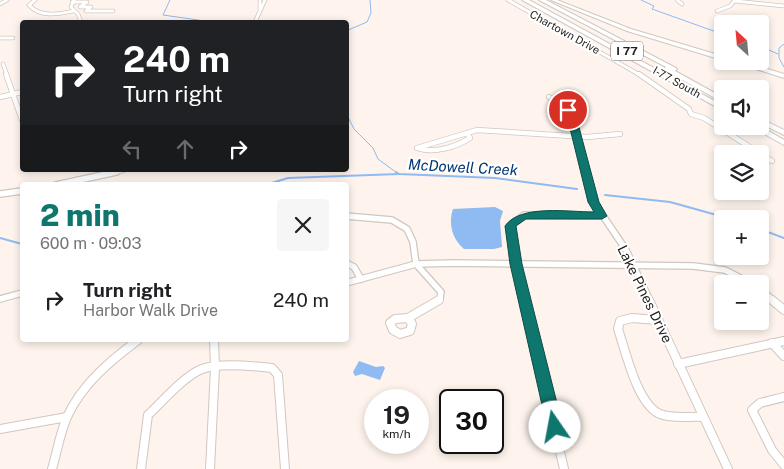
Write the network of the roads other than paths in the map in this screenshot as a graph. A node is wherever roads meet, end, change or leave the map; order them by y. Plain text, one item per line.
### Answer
1 (7, 0) edge
2 (35, 0) edge
3 (260, 0) edge
4 (264, 0) edge
5 (508, 0) edge
6 (525, 0) edge
7 (530, 0) edge
8 (536, 0) edge
9 (542, 0) edge
10 (553, 0) edge
11 (677, 0) edge
12 (73, 1) edge
13 (735, 1) edge
14 (0, 4) edge
15 (682, 4) dead end
16 (784, 6) edge
17 (260, 10) junction
18 (74, 11) junction
19 (86, 11) junction
20 (113, 11) dead end
21 (717, 12) dead end
22 (78, 14) junction
23 (80, 20) edge
24 (256, 20) edge
25 (592, 26) junction
26 (0, 38) edge
27 (13, 38) dead end
28 (616, 41) junction
29 (714, 56) edge
30 (3, 64) dead end
31 (764, 70) edge
32 (784, 76) edge
33 (714, 91) edge
34 (20, 92) edge
35 (14, 94) junction
36 (714, 96) edge
37 (0, 97) edge
38 (549, 97) dead end
39 (714, 102) edge
40 (714, 102) edge
41 (20, 114) edge
42 (769, 121) edge
43 (769, 125) edge
44 (784, 129) edge
45 (769, 130) edge
46 (467, 132) junction
47 (620, 134) dead end
48 (769, 134) edge
49 (784, 134) edge
50 (577, 136) junction
51 (784, 138) edge
52 (784, 143) edge
53 (772, 161) dead end
54 (114, 172) edge
55 (69, 182) edge
56 (20, 191) edge
57 (0, 194) edge
58 (349, 216) edge
59 (602, 216) junction
60 (349, 264) edge
61 (416, 264) junction
62 (516, 264) junction
63 (633, 266) junction
64 (732, 275) edge
65 (361, 279) junction
66 (349, 282) edge
67 (20, 294) edge
68 (769, 297) edge
69 (0, 299) edge
70 (784, 310) edge
71 (408, 318) dead end
72 (658, 320) junction
73 (784, 340) edge
74 (136, 342) edge
75 (214, 342) edge
76 (772, 343) junction
77 (784, 356) edge
78 (678, 364) junction
79 (216, 368) junction
80 (784, 397) edge
81 (67, 417) junction
82 (702, 417) junction
83 (0, 429) edge
84 (784, 465) edge
85 (52, 469) edge
86 (141, 469) edge
87 (210, 469) edge
88 (285, 469) edge
89 (564, 469) edge
90 (728, 469) edge

1 - 14 street
2 - 18 street
3 - 17 street
4 - 17 street
5 - 53 street, Chartown Drive
6 - 39 highway, I-77 South / I 77
7 - 40 highway, I 77
8 - 28 highway, I 77
9 - 25 highway, I 77
10 - 29 main road
11 - 15 street
12 - 18 street
12 - 19 street
13 - 16 street
13 - 21 street
17 - 24 street
18 - 22 street
19 - 20 street
19 - 22 street
22 - 23 street
25 - 28 highway
25 - 33 highway, I 77
26 - 27 street
28 - 36 highway, I 77
30 - 35 street
31 - 32 main road
34 - 35 street
35 - 37 street
35 - 41 street
38 - 50 street, Lake Pines Drive
42 - 44 highway
43 - 49 highway
45 - 51 highway
46 - 46 street
46 - 50 street
47 - 50 street
48 - 52 highway
50 - 59 street, Lake Pines Drive
54 - 55 street
56 - 57 street
58 - 61 street
59 - 62 street
59 - 63 street, Lake Pines Drive
60 - 65 street
61 - 62 street
61 - 65 street
61 - 71 street
62 - 63 street
62 - 89 street
63 - 64 street
63 - 72 street, Lake Pines Drive
65 - 66 street
67 - 69 street
68 - 70 street
72 - 78 street, Lake Pines Drive
72 - 82 street
73 - 76 street
74 - 81 street
75 - 79 street
76 - 77 street
76 - 78 street
78 - 82 street, Lake Pines Drive
79 - 86 street
79 - 87 street
79 - 88 street
80 - 84 street
81 - 83 street
81 - 85 street
82 - 90 street, Lake Pines Drive

